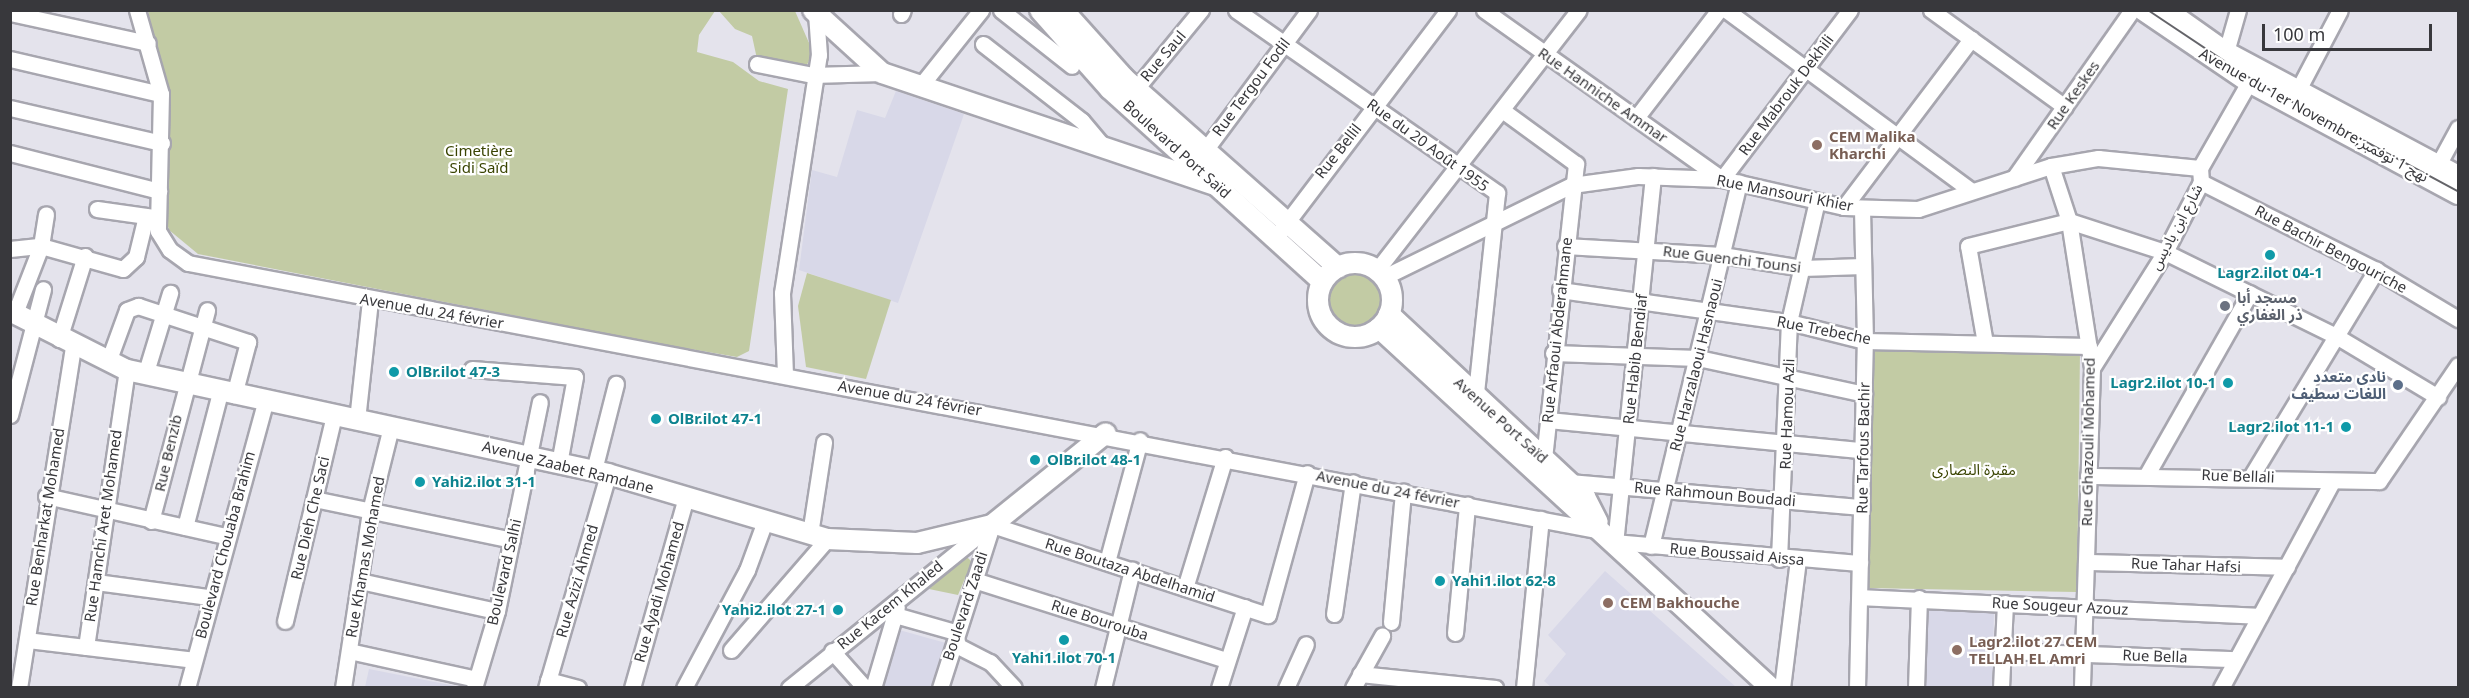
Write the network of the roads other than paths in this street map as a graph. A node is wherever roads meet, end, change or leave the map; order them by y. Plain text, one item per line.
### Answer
1 (137, 10) edge
2 (981, 10) edge
3 (1001, 10) edge
4 (1040, 10) edge
5 (1201, 10) edge
6 (1236, 10) edge
7 (1309, 10) edge
8 (1448, 10) edge
9 (1484, 10) edge
10 (1579, 10) edge
11 (1719, 10) edge
12 (1726, 10) edge
13 (1850, 10) edge
14 (1931, 10) edge
15 (2132, 10) edge
16 (2143, 10) edge
17 (2166, 10) edge
18 (2238, 10) edge
19 (2340, 10) edge
20 (815, 12) edge
21 (10, 13) edge
22 (1070, 20) edge
23 (1971, 39) junction
24 (148, 43) junction
25 (983, 44) dead end
26 (1284, 44) junction
27 (1545, 54) junction
28 (10, 59) edge
29 (2224, 59) junction
30 (757, 64) dead end
31 (1072, 66) dead end
32 (1806, 69) junction
33 (882, 73) junction
34 (812, 75) junction
35 (2248, 82) junction
36 (922, 84) junction
37 (2298, 90) junction
38 (161, 94) junction
39 (1130, 95) junction
40 (1374, 105) junction
41 (2065, 107) junction
42 (10, 108) edge
43 (1502, 110) junction
44 (1636, 118) junction
45 (2458, 128) edge
46 (1900, 138) junction
47 (162, 143) junction
48 (1104, 147) junction
49 (10, 153) edge
50 (1200, 157) junction
51 (2051, 165) junction
52 (2438, 165) junction
53 (1457, 168) junction
54 (2201, 175) junction
55 (1653, 176) junction
56 (2458, 176) edge
57 (2014, 178) junction
58 (1722, 179) junction
59 (1739, 183) junction
60 (1572, 184) junction
61 (1218, 186) junction
62 (1970, 190) junction
63 (159, 191) junction
64 (2458, 194) edge
65 (1818, 201) junction
66 (1844, 207) junction
67 (1862, 208) junction
68 (97, 209) dead end
69 (46, 214) dead end
70 (152, 217) junction
71 (1287, 221) junction
72 (2069, 221) junction
73 (1494, 227) junction
74 (1275, 238) junction
75 (41, 246) junction
76 (1565, 246) junction
77 (10, 249) edge
78 (1646, 250) junction
79 (2165, 252) junction
80 (1722, 255) junction
81 (85, 256) junction
82 (1863, 266) junction
83 (1338, 267) junction
84 (1802, 268) junction
85 (2376, 270) junction
86 (1381, 274) junction
87 (1322, 281) junction
88 (43, 289) dead end
89 (1560, 290) junction
90 (170, 293) dead end
91 (2250, 293) junction
92 (370, 300) junction
93 (1641, 303) junction
94 (207, 310) dead end
95 (1708, 312) junction
96 (165, 315) junction
97 (19, 316) edge
98 (2458, 319) edge
99 (1384, 321) junction
100 (1790, 322) junction
101 (202, 329) junction
102 (2336, 336) junction
103 (1865, 340) junction
104 (66, 343) junction
105 (1985, 343) junction
106 (2089, 346) junction
107 (1553, 353) junction
108 (1635, 357) junction
109 (1698, 358) junction
110 (108, 362) junction
111 (2458, 365) edge
112 (2092, 368) junction
113 (472, 369) dead end
114 (136, 372) junction
115 (785, 375) junction
116 (1789, 379) junction
117 (184, 384) junction
118 (616, 384) dead end
119 (227, 394) junction
120 (1864, 394) junction
121 (2438, 398) junction
122 (266, 402) junction
123 (540, 402) dead end
124 (1474, 406) junction
125 (10, 415) edge
126 (334, 415) junction
127 (357, 420) junction
128 (1548, 420) junction
129 (390, 426) junction
130 (1628, 428) junction
131 (1106, 433) junction
132 (1679, 435) junction
133 (1140, 440) junction
134 (824, 442) dead end
135 (1786, 444) junction
136 (1862, 450) junction
137 (530, 456) junction
138 (1225, 457) junction
139 (559, 462) junction
140 (1543, 468) junction
141 (601, 472) junction
142 (1307, 473) junction
143 (2252, 475) junction
144 (2088, 476) junction
145 (2146, 476) junction
146 (1353, 482) junction
147 (1569, 482) junction
148 (2332, 482) junction
149 (1621, 486) junction
150 (1665, 490) junction
151 (1403, 492) junction
152 (46, 496) junction
153 (686, 497) junction
154 (314, 499) junction
155 (1782, 500) junction
156 (1467, 505) junction
157 (1862, 507) junction
158 (103, 510) junction
159 (370, 511) junction
160 (1541, 519) junction
161 (151, 521) junction
162 (765, 521) junction
163 (992, 525) junction
164 (185, 527) junction
165 (225, 536) junction
166 (818, 536) junction
167 (1610, 537) junction
168 (512, 540) junction
169 (1651, 546) junction
170 (1779, 559) junction
171 (1798, 559) junction
172 (1107, 562) junction
173 (2086, 562) junction
174 (1860, 563) junction
175 (2286, 567) junction
176 (1132, 570) junction
177 (360, 580) junction
178 (975, 580) junction
179 (96, 582) junction
180 (1185, 588) junction
181 (209, 597) junction
182 (899, 597) junction
183 (1860, 597) junction
184 (1919, 598) junction
185 (2004, 603) junction
186 (1245, 607) junction
187 (2086, 607) junction
188 (497, 611) junction
189 (1334, 614) dead end
190 (895, 615) junction
191 (2260, 616) junction
192 (285, 621) dead end
193 (1391, 622) dead end
194 (1117, 625) junction
195 (955, 632) junction
196 (1455, 633) dead end
197 (1382, 636) dead end
198 (27, 640) junction
199 (1306, 644) dead end
200 (86, 647) junction
201 (731, 650) dead end
202 (349, 651) junction
203 (832, 651) junction
204 (2002, 651) junction
205 (2083, 653) junction
206 (2236, 659) junction
207 (194, 660) junction
208 (1226, 660) junction
209 (1357, 681) edge
210 (847, 682) edge
211 (475, 683) edge
212 (547, 684) edge
213 (1106, 686) edge
214 (19, 687) edge
215 (187, 687) edge
216 (343, 687) edge
217 (578, 687) edge
218 (632, 687) edge
219 (684, 687) edge
220 (789, 687) edge
221 (865, 687) edge
222 (873, 687) edge
223 (940, 687) edge
224 (1014, 687) edge
225 (1219, 687) edge
226 (1286, 687) edge
227 (1495, 687) edge
228 (1524, 687) edge
229 (1771, 687) edge
230 (1782, 687) edge
231 (1857, 687) edge
232 (1916, 687) edge
233 (2001, 687) edge
234 (2082, 687) edge
235 (2221, 687) edge

1 - 24 street
2 - 36 street
3 - 31 street
4 - 22 main road
5 - 39 street, Rue Saul
6 - 26 street, Rue du 20 Août 1955
7 - 26 street, Rue Tergou Fodil
8 - 40 street, Rue Bellil
9 - 27 street, Rue Hanniche Ammar
10 - 27 street
11 - 44 street
12 - 32 street
13 - 32 street, Rue Mabrouk Dekhili
14 - 23 street
15 - 41 street, Rue Keskes
16 - 29 main road, Avenue du 1er Novembre;نهج 1 نوفمبر
17 - 29 main road
18 - 29 street
19 - 37 street
20 - 33 main road
20 - 34 street
21 - 24 street
22 - 39 main road
23 - 41 street
23 - 46 street
24 - 38 street
25 - 48 street
26 - 40 street, Rue du 20 Août 1955
26 - 50 street, Rue Tergou Fodil
27 - 43 street
27 - 44 street, Rue Hanniche Ammar
28 - 38 street
29 - 35 main road, Avenue du 1er Novembre;نهج 1 نوفمبر
29 - 37 main road, Avenue du 1er Novembre;نهج 1 نوفمبر
30 - 34 street
32 - 46 street
32 - 58 street, Rue Mabrouk Dekhili
33 - 34 street
33 - 36 main road
34 - 115 street
35 - 54 street, شارع ابن باديس
35 - 64 main road, Avenue du 1er Novembre;نهج 1 نوفمبر
36 - 48 main road
37 - 52 main road, Avenue du 1er Novembre;نهج 1 نوفمبر
38 - 47 street
39 - 50 main road
40 - 53 street, Rue du 20 Août 1955
40 - 71 street, Rue Bellil
41 - 57 street, Rue Keskes
42 - 47 street
43 - 53 street
43 - 60 street, Rue Arfaoui Abderahmane
44 - 58 street, Rue Hanniche Ammar
45 - 52 street
46 - 62 street
46 - 66 street
47 - 63 street
48 - 61 main road
49 - 63 street
50 - 61 main road, Boulevard Port Saïd
50 - 71 main road
51 - 54 street, Rue Mansouri Khier
51 - 57 street, Rue Mansouri Khier
51 - 72 street, Rue Ghazouli Mohamed
52 - 56 main road, Avenue du 1er Novembre;نهج 1 نوفمبر
53 - 73 street, Rue du 20 Août 1955
53 - 86 street
54 - 79 street, شارع ابن باديس
54 - 85 street, Rue Bachir Bengouriche
55 - 58 street, Rue Mansouri Khier
55 - 60 street, Rue Mansouri Khier
55 - 78 street, Rue Habib Bendiaf
57 - 62 street, Rue Mansouri Khier
58 - 59 street, Rue Mansouri Khier
59 - 65 street, Rue Mansouri Khier
59 - 80 street, Rue Harzalaoui Hasnaoui
60 - 73 street, Rue Mansouri Khier
60 - 76 street, Rue Arfaoui Abderahmane
61 - 74 main road, Boulevard Port Saïd
62 - 67 street, Rue Mansouri Khier
63 - 70 street
65 - 66 street, Rue Mansouri Khier
65 - 84 street, Rue Hamou Azli
66 - 67 street, Rue Mansouri Khier
67 - 82 street, Rue Tarfous Bachir
68 - 70 street
69 - 75 street
70 - 81 street
70 - 92 street, Avenue du 24 février
71 - 74 street, Rue Bellil
71 - 83 main road
72 - 79 street
72 - 105 street
72 - 106 street, Rue Ghazouli Mohamed
73 - 86 street, Rue Mansouri Khier
73 - 124 street, Rue du 20 Août 1955
74 - 87 main road, Boulevard Port Saïd
75 - 77 street
75 - 81 street
75 - 97 street
76 - 78 street, Rue Guenchi Tounsi
76 - 89 street, Rue Arfaoui Abderahmane
78 - 80 street, Rue Guenchi Tounsi
78 - 93 street, Rue Habib Bendiaf
79 - 91 street
79 - 112 street, شارع ابن باديس
80 - 84 street, Rue Guenchi Tounsi
80 - 95 street, Rue Harzalaoui Hasnaoui
81 - 104 street, Rue Benharkat Mohamed
82 - 84 street, Rue Guenchi Tounsi
82 - 103 street, Rue Tarfous Bachir
83 - 86 main road
83 - 87 main road
84 - 100 street, Rue Hamou Azli
85 - 98 street, Rue Bachir Bengouriche
85 - 102 street
86 - 99 main road
87 - 99 main road
88 - 97 street
89 - 93 street, Rue Trebeche
89 - 107 street, Rue Arfaoui Abderahmane
90 - 96 street, Rue Hamchi Aret Mohamed
91 - 102 street
91 - 145 street
92 - 115 street, Avenue du 24 février
92 - 127 street
93 - 95 street, Rue Trebeche
93 - 108 street, Rue Habib Bendiaf
94 - 101 street, Rue Benzib
95 - 100 street, Rue Trebeche
95 - 109 street, Rue Harzalaoui Hasnaoui
96 - 101 street
96 - 110 street
96 - 114 street, Rue Hamchi Aret Mohamed
97 - 104 main road, Avenue Zaabet Ramdane
97 - 125 street
99 - 124 main road, Avenue Port Saïd
100 - 103 street, Rue Trebeche
100 - 116 street, Rue Hamou Azli
101 - 117 street, Rue Benzib
101 - 119 street
102 - 121 street
102 - 143 street
103 - 105 street, Rue Trebeche
103 - 120 street, Rue Tarfous Bachir
104 - 110 main road, Avenue Zaabet Ramdane
104 - 152 street, Rue Benharkat Mohamed
105 - 106 street, Rue Trebeche
106 - 112 street, Rue Ghazouli Mohamed
107 - 108 street
107 - 128 street, Rue Arfaoui Abderahmane
108 - 109 street
108 - 130 street, Rue Habib Bendiaf
109 - 116 street
109 - 132 street, Rue Harzalaoui Hasnaoui
110 - 114 main road, Avenue Zaabet Ramdane
111 - 121 street
112 - 144 street, Rue Ghazouli Mohamed
113 - 139 street
114 - 117 main road, Avenue Zaabet Ramdane
114 - 158 street, Rue Hamchi Aret Mohamed
115 - 131 street, Avenue du 24 février
116 - 120 street
116 - 135 street, Rue Hamou Azli
117 - 119 main road, Avenue Zaabet Ramdane
117 - 161 street, Rue Benzib
118 - 141 street, Rue Azizi Ahmed
119 - 122 main road, Avenue Zaabet Ramdane
119 - 164 street
120 - 136 street, Rue Tarfous Bachir
121 - 148 street, Rue Bellali
122 - 126 main road, Avenue Zaabet Ramdane
122 - 165 street, Boulevard Chouaba Brahim
123 - 137 street, Boulevard Salhi
124 - 140 main road, Avenue Port Saïd
126 - 127 main road, Avenue Zaabet Ramdane
126 - 154 street, Rue Dieh Che Saci
127 - 129 main road, Avenue Zaabet Ramdane
128 - 130 street
128 - 140 street, Rue Arfaoui Abderahmane
129 - 137 main road, Avenue Zaabet Ramdane
129 - 159 street, Rue Khamas Mohamed
130 - 132 street
130 - 149 street, Rue Habib Bendiaf
131 - 133 street, Avenue du 24 février
131 - 163 main road, Avenue Zaabet Ramdane
132 - 135 street
132 - 150 street, Rue Harzalaoui Hasnaoui
133 - 138 street, Avenue du 24 février
133 - 172 street
134 - 166 street
135 - 136 street
135 - 155 street, Rue Hamou Azli
136 - 157 street, Rue Tarfous Bachir
137 - 139 main road, Avenue Zaabet Ramdane
137 - 168 street, Boulevard Salhi
138 - 142 street, Avenue du 24 février
138 - 180 street
139 - 141 main road, Avenue Zaabet Ramdane
140 - 147 main road, Avenue Port Saïd
140 - 167 main road, Avenue Port Saïd
141 - 153 main road, Avenue Zaabet Ramdane
141 - 212 street, Rue Azizi Ahmed
142 - 146 street, Avenue du 24 février
142 - 186 street, Rue Boutaza Abdelhamid
143 - 145 street, Rue Bellali
143 - 148 street, Rue Bellali
144 - 145 street, Rue Bellali
144 - 173 street, Rue Ghazouli Mohamed
146 - 151 street, Avenue du 24 février
146 - 189 street
147 - 149 street, Rue Rahmoun Boudadi
147 - 167 main road, Avenue Port Saïd
148 - 175 street
149 - 150 street, Rue Rahmoun Boudadi
149 - 167 street, Rue Habib Bendiaf
150 - 155 street, Rue Rahmoun Boudadi
150 - 169 street, Rue Harzalaoui Hasnaoui
151 - 156 street, Avenue du 24 février
151 - 193 street
152 - 158 street
152 - 198 street, Rue Benharkat Mohamed
153 - 162 main road, Avenue Zaabet Ramdane
153 - 218 street, Rue Ayadi Mohamed
154 - 159 street
154 - 192 street, Rue Dieh Che Saci
155 - 157 street, Rue Rahmoun Boudadi
155 - 170 street, Rue Hamou Azli
156 - 160 street, Avenue du 24 février
156 - 196 street
157 - 174 street, Rue Tarfous Bachir
158 - 161 street
158 - 179 street, Rue Hamchi Aret Mohamed
159 - 168 street
159 - 177 street, Rue Khamas Mohamed
160 - 167 street, Avenue du 24 février
160 - 228 street
161 - 164 street
162 - 166 main road, Avenue Zaabet Ramdane
162 - 219 street
163 - 166 main road, Avenue Zaabet Ramdane
163 - 172 street, Rue Boutaza Abdelhamid
163 - 178 street, Boulevard Zaadi
163 - 182 street, Rue Kacem Khaled
164 - 165 street
165 - 181 street, Boulevard Chouaba Brahim
166 - 201 street
167 - 169 street, Rue Boussaid Aissa
167 - 229 main road, Avenue Port Saïd
168 - 188 street, Boulevard Salhi
169 - 170 street, Rue Boussaid Aissa
170 - 171 street, Rue Boussaid Aissa
171 - 174 street, Rue Boussaid Aissa
171 - 230 street
172 - 176 street, Rue Boutaza Abdelhamid
173 - 175 street, Rue Tahar Hafsi
173 - 187 street, Rue Ghazouli Mohamed
174 - 183 street, Rue Tarfous Bachir
175 - 191 street
176 - 180 street, Rue Boutaza Abdelhamid
176 - 194 street
177 - 188 street
177 - 202 street, Rue Khamas Mohamed
178 - 194 street, Rue Bourouba
178 - 195 street, Boulevard Zaadi
179 - 181 street
179 - 200 street, Rue Hamchi Aret Mohamed
180 - 186 street, Rue Boutaza Abdelhamid
181 - 207 street, Boulevard Chouaba Brahim
182 - 190 street
182 - 203 street, Rue Kacem Khaled
183 - 184 street, Rue Sougeur Azouz
183 - 231 street, Rue Tarfous Bachir
184 - 185 street, Rue Sougeur Azouz
184 - 232 street
185 - 187 street, Rue Sougeur Azouz
185 - 204 street
186 - 208 street
187 - 191 street, Rue Sougeur Azouz
187 - 205 street, Rue Ghazouli Mohamed
188 - 211 street, Boulevard Salhi
190 - 195 street
190 - 222 street
191 - 206 street
194 - 208 street, Rue Bourouba
194 - 213 street
195 - 223 street, Boulevard Zaadi
195 - 224 street
197 - 209 street
198 - 200 street
198 - 214 street, Rue Benharkat Mohamed
199 - 226 street
200 - 207 street
202 - 211 street
202 - 216 street, Rue Khamas Mohamed
203 - 210 street
203 - 220 street, Rue Kacem Khaled
204 - 205 street, Rue Bella
204 - 233 street
205 - 206 street, Rue Bella
205 - 234 street, Rue Ghazouli Mohamed
206 - 235 street
207 - 215 street, Boulevard Chouaba Brahim
208 - 225 street
209 - 227 street
210 - 221 street
212 - 217 street

